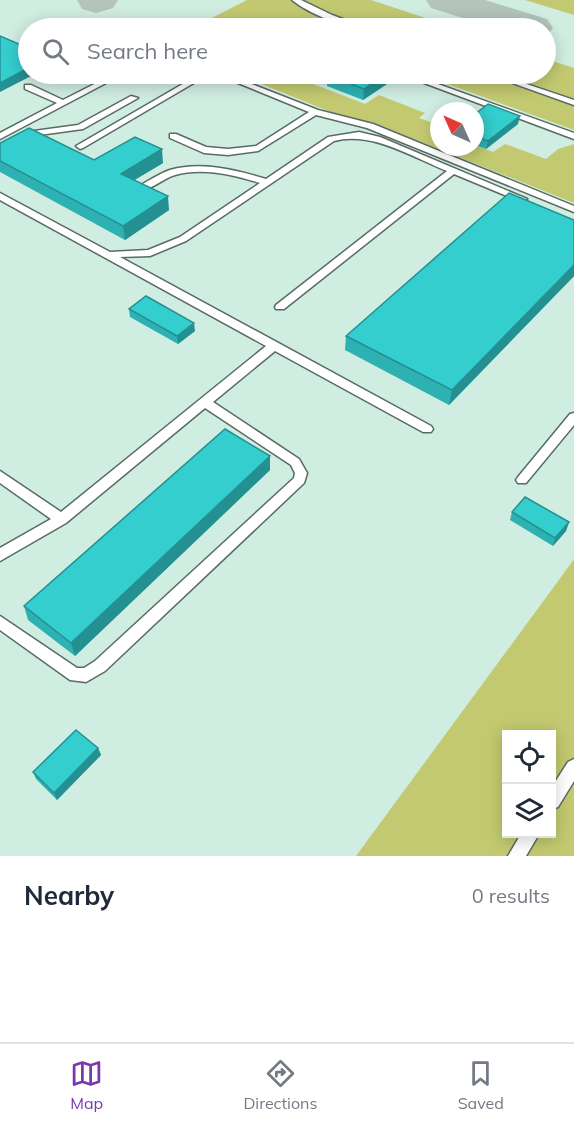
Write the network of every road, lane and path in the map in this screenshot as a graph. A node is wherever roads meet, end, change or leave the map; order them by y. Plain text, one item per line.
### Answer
1 (296, 0) edge
2 (332, 18) edge
3 (100, 84) edge
4 (188, 84) edge
5 (245, 84) edge
6 (432, 84) edge
7 (521, 84) edge
8 (28, 87) dead end
9 (134, 98) dead end
10 (574, 102) edge
11 (63, 103) junction
12 (315, 112) junction
13 (0, 136) edge
14 (173, 136) dead end
15 (574, 136) edge
16 (80, 146) dead end
17 (0, 152) edge
18 (454, 170) junction
19 (268, 182) junction
20 (144, 188) edge
21 (0, 196) edge
22 (574, 209) edge
23 (552, 212) edge
24 (108, 255) junction
25 (280, 307) dead end
26 (274, 346) junction
27 (206, 403) junction
28 (574, 417) edge
29 (427, 429) dead end
30 (0, 476) edge
31 (522, 480) dead end
32 (61, 519) junction
33 (0, 555) edge
34 (0, 622) edge
35 (574, 766) edge
36 (556, 795) edge
37 (528, 838) edge
38 (516, 856) edge

1 - 2 lane
3 - 11 lane
4 - 16 lane
5 - 12 lane
6 - 15 lane
7 - 10 lane
8 - 11 lane
9 - 17 lane
11 - 13 lane
12 - 14 lane
12 - 22 lane
18 - 19 lane
18 - 23 lane
18 - 25 lane
19 - 20 lane
19 - 24 lane
21 - 24 lane
24 - 26 lane
26 - 27 lane
26 - 29 lane
27 - 32 lane
27 - 34 lane
28 - 31 lane
30 - 32 lane
32 - 33 lane
35 - 36 lane
37 - 38 lane

